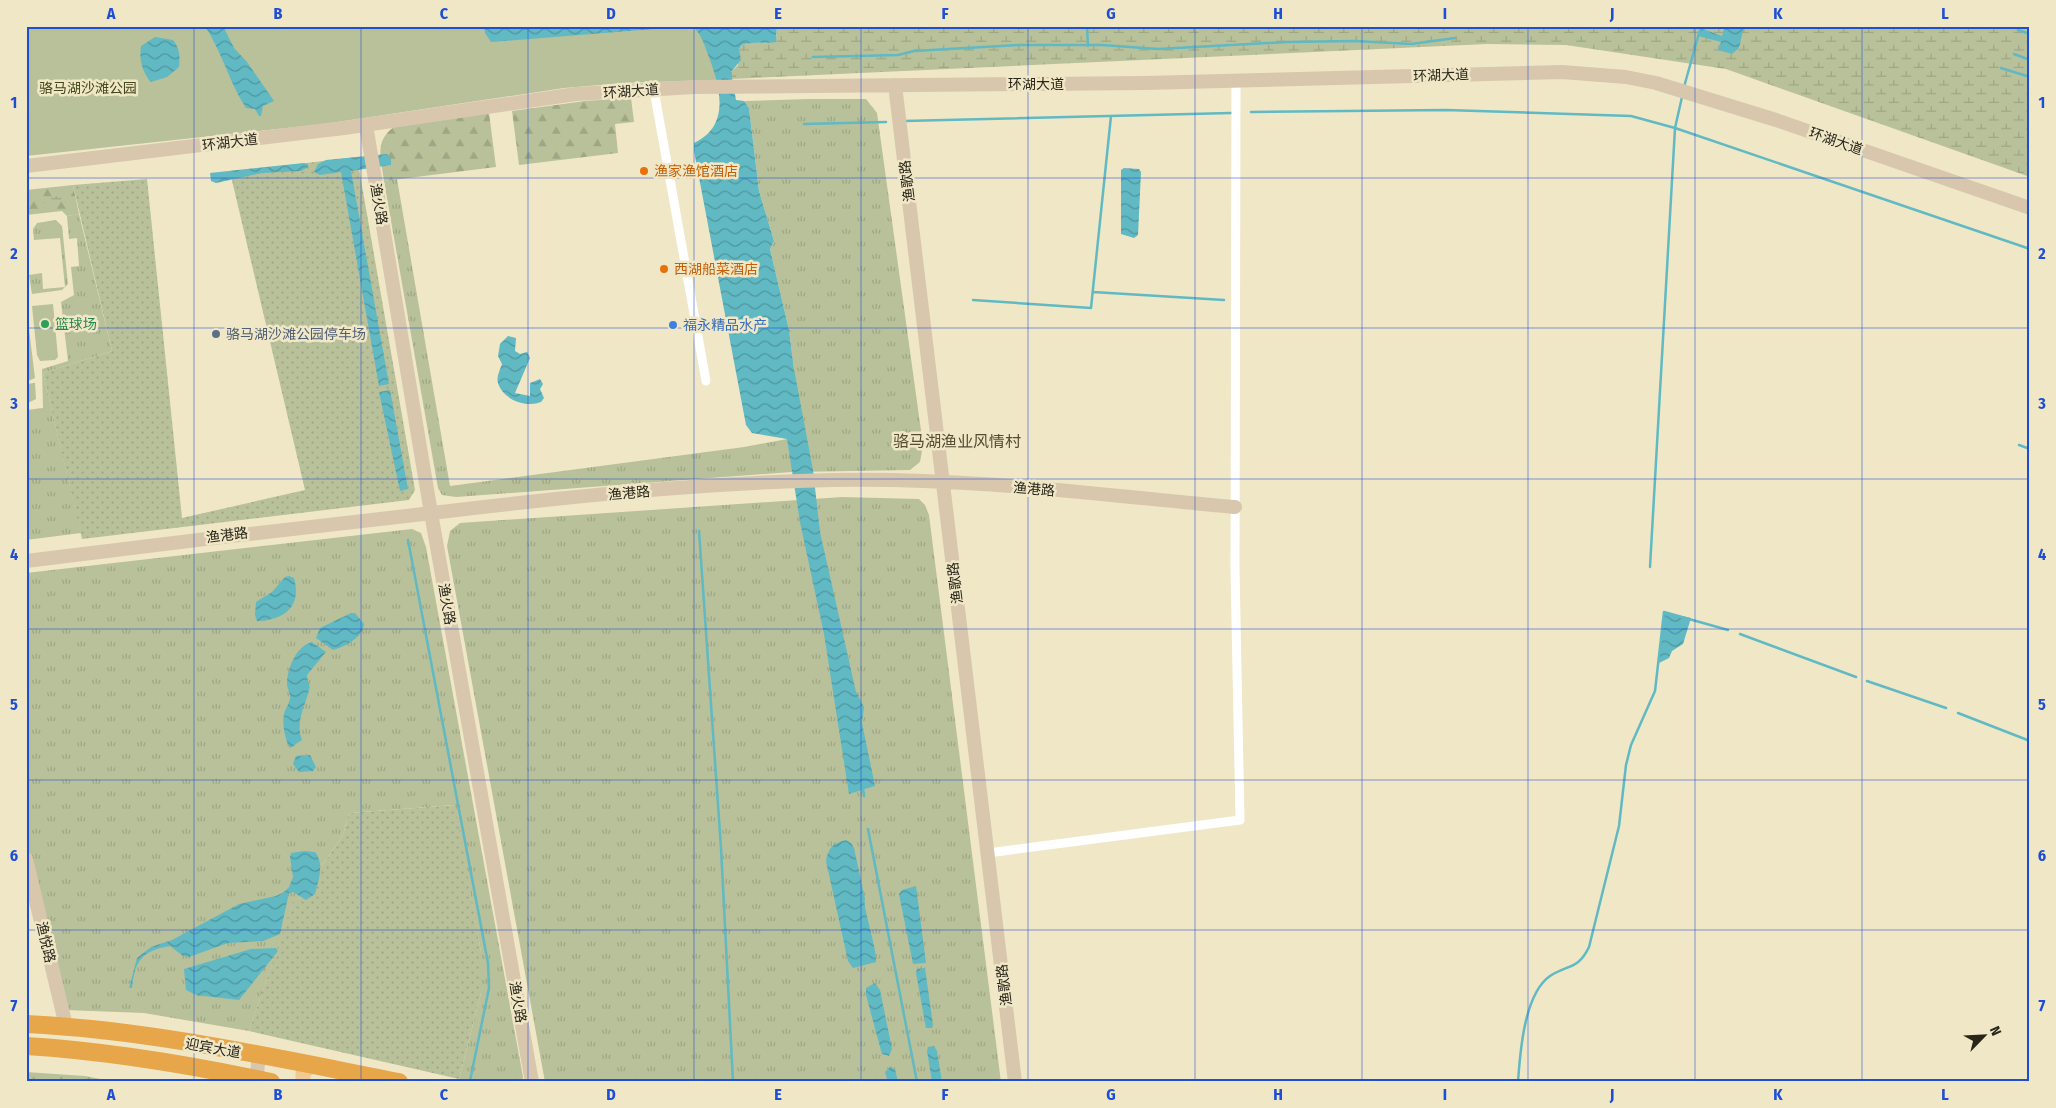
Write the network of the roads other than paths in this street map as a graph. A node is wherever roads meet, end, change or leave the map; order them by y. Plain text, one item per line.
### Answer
1 (1236, 81) junction
2 (895, 85) junction
3 (654, 90) junction
4 (366, 125) junction
5 (26, 166) edge
6 (2030, 208) edge
7 (706, 381) dead end
8 (943, 483) junction
9 (1235, 507) junction
10 (431, 513) junction
11 (26, 561) edge
12 (988, 853) junction
13 (26, 858) edge
14 (26, 1024) edge
15 (66, 1026) junction
16 (26, 1046) edge
17 (205, 1046) junction
18 (259, 1055) junction
19 (312, 1065) junction
20 (200, 1069) junction
21 (261, 1081) edge
22 (303, 1082) edge
23 (399, 1082) edge
24 (532, 1082) edge
25 (1015, 1082) edge

1 - 2 street, 环湖大道
1 - 6 street, 环湖大道
1 - 9 street
2 - 3 street, 环湖大道
2 - 8 street, 渔歌路
3 - 4 street, 环湖大道
3 - 7 street
4 - 5 street, 环湖大道
4 - 10 street, 渔火路
8 - 9 street, 渔港路
8 - 10 street, 渔港路
8 - 12 street, 渔歌路
9 - 12 street
10 - 11 street, 渔港路
10 - 24 street, 渔火路
12 - 25 street, 渔歌路
13 - 15 street, 渔悦路
14 - 15 highway, 迎宾大道
15 - 17 highway, 迎宾大道
16 - 20 highway, 迎宾大道
17 - 18 highway, 迎宾大道
17 - 20 main road
18 - 19 highway, 迎宾大道
18 - 21 street
19 - 22 main road
19 - 23 highway, 迎宾大道
20 - 21 highway, 迎宾大道

